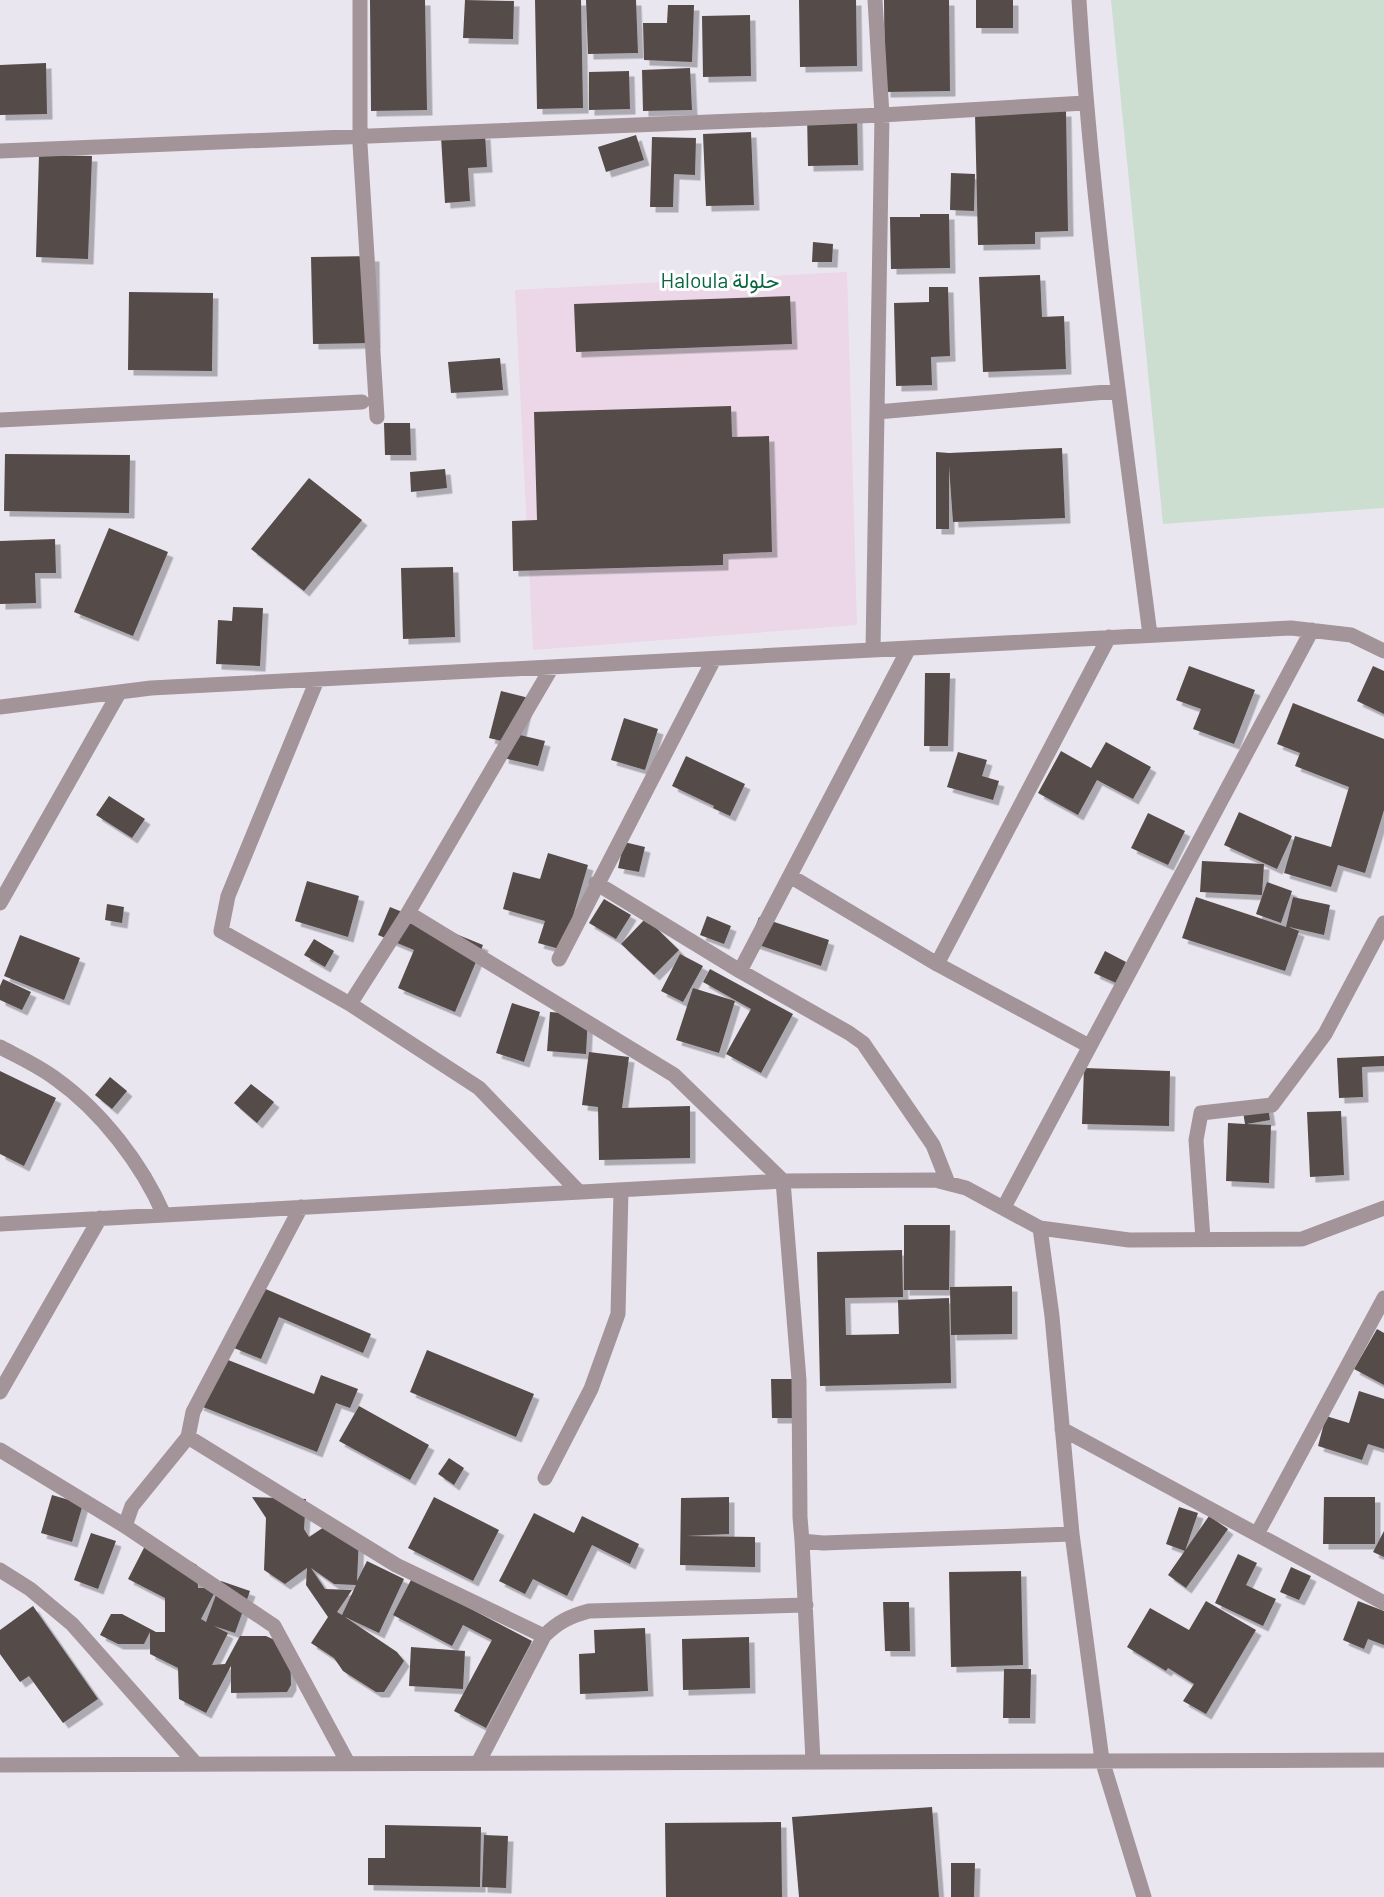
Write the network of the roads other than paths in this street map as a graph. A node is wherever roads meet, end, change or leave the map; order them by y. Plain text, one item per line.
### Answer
1 (360, 0) edge
2 (875, 0) edge
3 (1079, 0) edge
4 (1085, 103) junction
5 (882, 115) junction
6 (360, 136) junction
7 (0, 151) edge
8 (1118, 391) junction
9 (362, 402) dead end
10 (876, 412) junction
11 (377, 417) dead end
12 (0, 420) edge
13 (1312, 630) junction
14 (1150, 635) junction
15 (1109, 637) junction
16 (909, 648) junction
17 (873, 650) junction
18 (1384, 651) edge
19 (714, 659) junction
20 (552, 667) junction
21 (316, 680) junction
22 (119, 693) junction
23 (0, 707) edge
24 (790, 876) junction
25 (596, 883) junction
26 (0, 903) edge
27 (408, 913) junction
28 (1384, 922) edge
29 (559, 959) dead end
30 (937, 964) junction
31 (740, 971) junction
32 (350, 1004) junction
33 (1089, 1046) junction
34 (0, 1047) edge
35 (783, 1181) junction
36 (948, 1183) junction
37 (621, 1191) junction
38 (579, 1192) junction
39 (301, 1206) junction
40 (1004, 1207) junction
41 (1384, 1208) edge
42 (164, 1215) junction
43 (100, 1218) junction
44 (0, 1224) edge
45 (1040, 1228) junction
46 (1203, 1239) junction
47 (1384, 1298) edge
48 (0, 1392) edge
49 (1062, 1429) junction
50 (188, 1437) junction
51 (0, 1450) edge
52 (544, 1478) dead end
53 (125, 1526) junction
54 (1071, 1534) junction
55 (1257, 1534) junction
56 (802, 1541) junction
57 (0, 1570) edge
58 (1384, 1603) edge
59 (806, 1605) junction
60 (544, 1636) junction
61 (1102, 1760) junction
62 (1384, 1760) edge
63 (813, 1761) junction
64 (348, 1763) junction
65 (478, 1763) junction
66 (196, 1764) junction
67 (0, 1765) edge
68 (1144, 1897) edge

1 - 6 street
2 - 5 street
3 - 4 street
4 - 5 street
4 - 8 street
5 - 6 street
5 - 10 street
6 - 7 street
6 - 11 street
8 - 10 street
8 - 14 street
9 - 12 street
10 - 17 street
13 - 14 street
13 - 18 street
13 - 33 street
14 - 15 street
15 - 16 street
15 - 30 street
16 - 17 street
16 - 24 street
17 - 19 street
19 - 20 street
19 - 25 street
20 - 21 street
20 - 27 street
21 - 22 street
21 - 32 street
22 - 23 street
22 - 26 street
24 - 30 street
24 - 31 street
25 - 29 street
25 - 31 street
27 - 32 street
27 - 35 street
28 - 46 street
30 - 33 street
31 - 36 street
32 - 38 street
33 - 40 street
34 - 42 street
35 - 36 street
35 - 37 street
35 - 56 street
36 - 40 street
37 - 38 street
37 - 52 street
38 - 39 street
39 - 42 street
39 - 50 street
40 - 45 street
41 - 46 street
42 - 43 street
43 - 44 street
43 - 48 street
45 - 46 street
45 - 49 street
47 - 55 street
49 - 54 street
49 - 55 street
50 - 53 street
50 - 60 street
51 - 53 street
53 - 64 street
54 - 56 street
54 - 61 street
55 - 58 street
56 - 59 street
57 - 66 street
59 - 60 street
59 - 63 street
60 - 65 street
61 - 62 street
61 - 63 street
61 - 68 street
63 - 65 street
64 - 65 street
64 - 66 street
66 - 67 street

